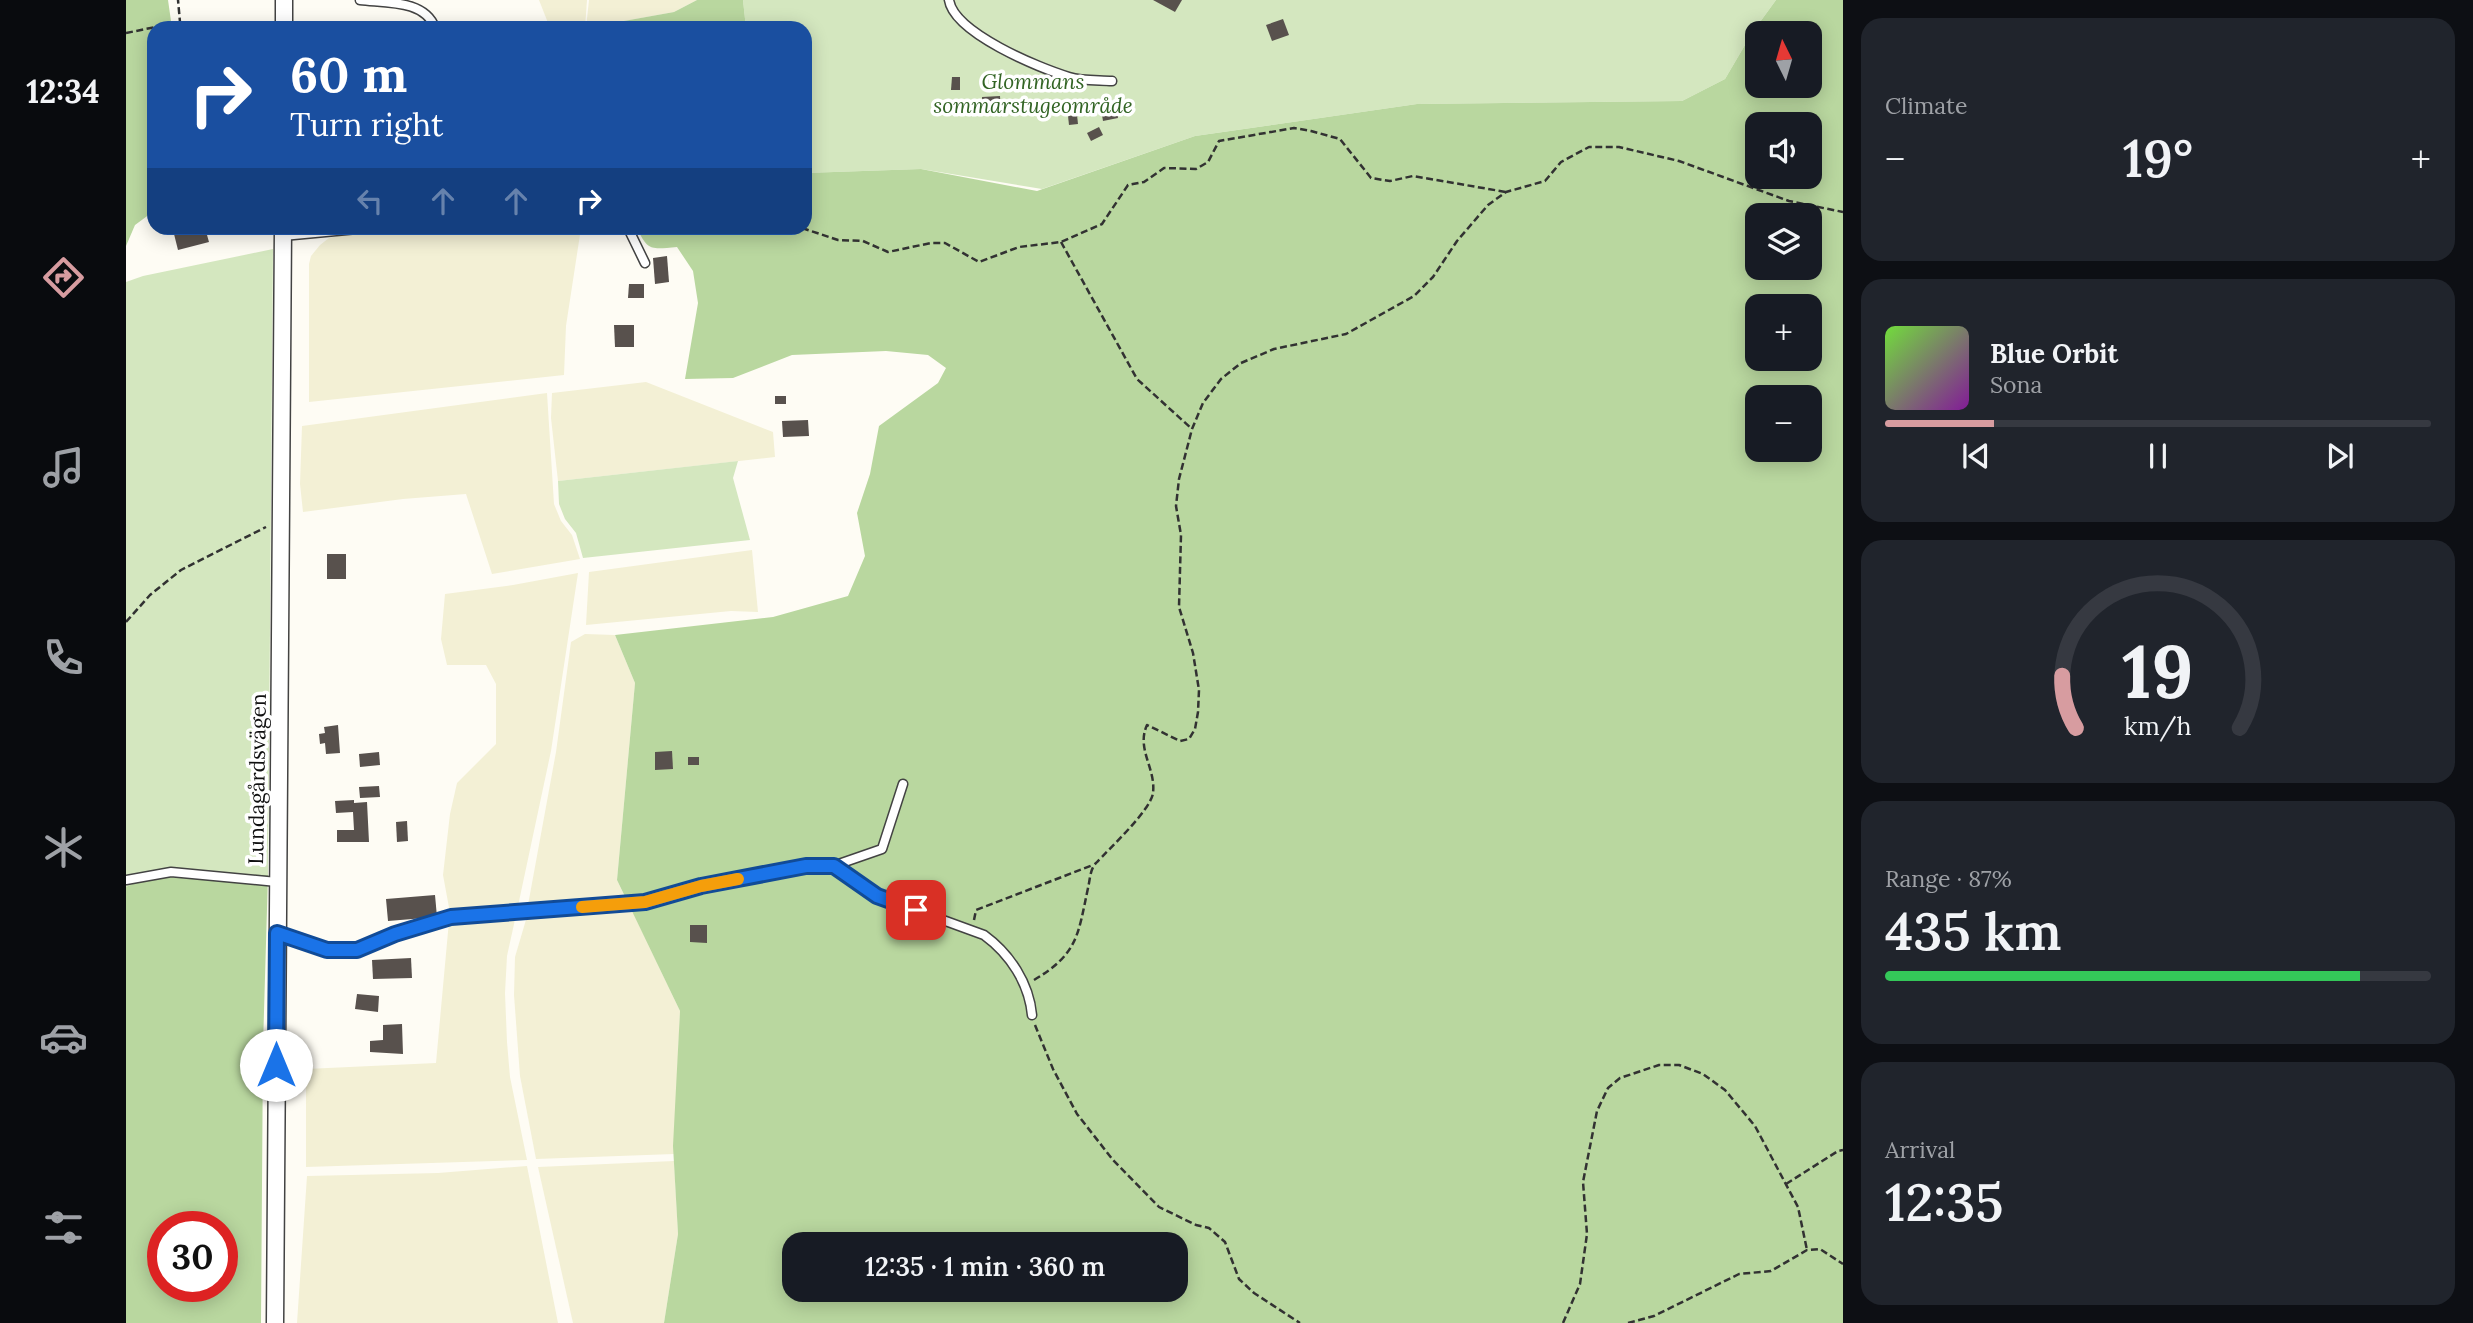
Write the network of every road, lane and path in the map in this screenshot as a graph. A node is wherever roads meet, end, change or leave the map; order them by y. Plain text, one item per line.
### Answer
1 (178, 0) edge
2 (284, 0) edge
3 (360, 0) edge
4 (949, 0) edge
5 (180, 21) edge
6 (284, 21) edge
7 (433, 21) edge
8 (147, 29) edge
9 (126, 33) edge
10 (1112, 81) dead end
11 (1506, 192) junction
12 (1843, 212) edge
13 (812, 231) edge
14 (283, 235) edge
15 (631, 235) edge
16 (1062, 242) junction
17 (645, 263) dead end
18 (1192, 429) junction
19 (281, 517) junction
20 (126, 622) edge
21 (903, 784) dead end
22 (1093, 865) junction
23 (834, 866) junction
24 (126, 880) edge
25 (277, 882) junction
26 (972, 929) junction
27 (277, 933) junction
28 (1025, 985) junction
29 (1032, 1015) joint
30 (1843, 1150) edge
31 (1786, 1184) junction
32 (1807, 1250) junction
33 (1843, 1264) edge
34 (1654, 1315) junction
35 (275, 1323) edge
36 (1300, 1323) edge
37 (1563, 1323) edge
38 (1628, 1323) edge
39 (1653, 1323) edge

1 - 5 path
2 - 6 street
3 - 7 lane
4 - 10 lane
8 - 9 path
11 - 12 path
11 - 16 path
11 - 18 path
13 - 16 path
14 - 19 street, Lundagårdsvägen
15 - 17 lane
16 - 18 path
18 - 22 path
19 - 20 path
19 - 25 street, Lundagårdsvägen
21 - 23 lane
22 - 26 path
22 - 28 path
23 - 26 lane
23 - 27 lane
24 - 25 lane
25 - 27 street, Lundagårdsvägen
26 - 28 lane
27 - 35 street, Lundagårdsvägen
28 - 29 lane
29 - 36 path
30 - 31 path
31 - 32 path
31 - 37 path
32 - 33 path
32 - 34 path
34 - 38 path
34 - 39 path

